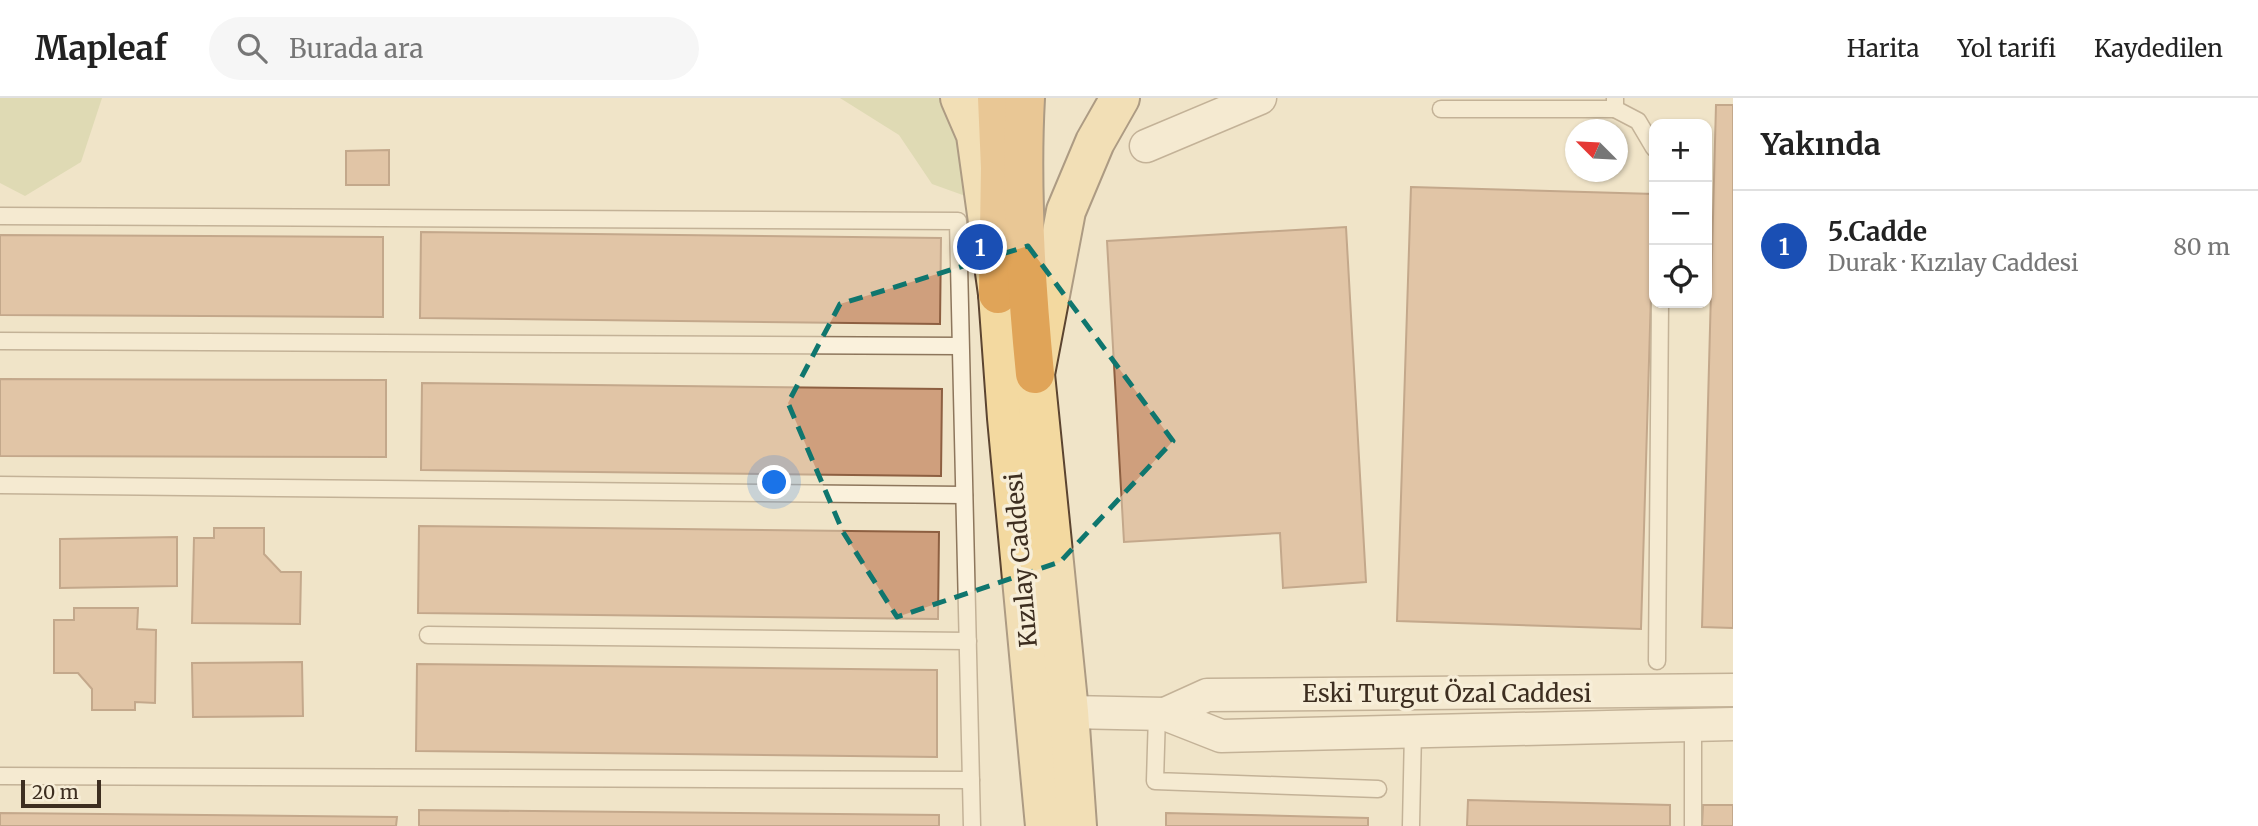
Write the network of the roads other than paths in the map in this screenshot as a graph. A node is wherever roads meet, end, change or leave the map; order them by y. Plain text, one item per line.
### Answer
1 (960, 98) edge
2 (997, 98) edge
3 (1025, 98) edge
4 (1120, 98) edge
5 (1260, 98) edge
6 (1615, 103) edge
7 (1441, 109) dead end
8 (1649, 140) edge
9 (1146, 146) dead end
10 (0, 216) edge
11 (998, 295) junction
12 (1660, 308) edge
13 (0, 341) edge
14 (960, 346) junction
15 (1035, 374) junction
16 (0, 485) edge
17 (964, 495) junction
18 (428, 635) dead end
19 (968, 641) junction
20 (1657, 661) dead end
21 (1733, 690) edge
22 (1069, 712) junction
23 (1161, 714) junction
24 (1693, 724) junction
25 (1733, 724) edge
26 (1413, 731) junction
27 (0, 776) edge
28 (971, 780) junction
29 (1378, 789) dead end
30 (972, 826) edge
31 (1045, 826) edge
32 (1077, 826) edge
33 (1410, 826) edge
34 (1693, 826) edge

1 - 11 main road, Kızılay Caddesi
2 - 11 highway
3 - 15 highway
4 - 15 main road, Kızılay Caddesi
5 - 9 street
6 - 7 lane
6 - 8 lane
10 - 14 lane
11 - 31 main road, Kızılay Caddesi
12 - 20 lane
13 - 14 lane
14 - 17 lane
15 - 22 main road, Kızılay Caddesi
16 - 17 lane
17 - 19 lane
18 - 19 lane
19 - 28 lane
21 - 23 street, Eski Turgut Özal Caddesi
22 - 23 street, Eski Turgut Özal Caddesi
22 - 32 main road, Kızılay Caddesi
23 - 26 street, Eski Turgut Özal Caddesi
23 - 29 lane
24 - 25 street, Eski Turgut Özal Caddesi
24 - 26 street, Eski Turgut Özal Caddesi
24 - 34 lane
26 - 33 lane
27 - 28 lane
28 - 30 lane

